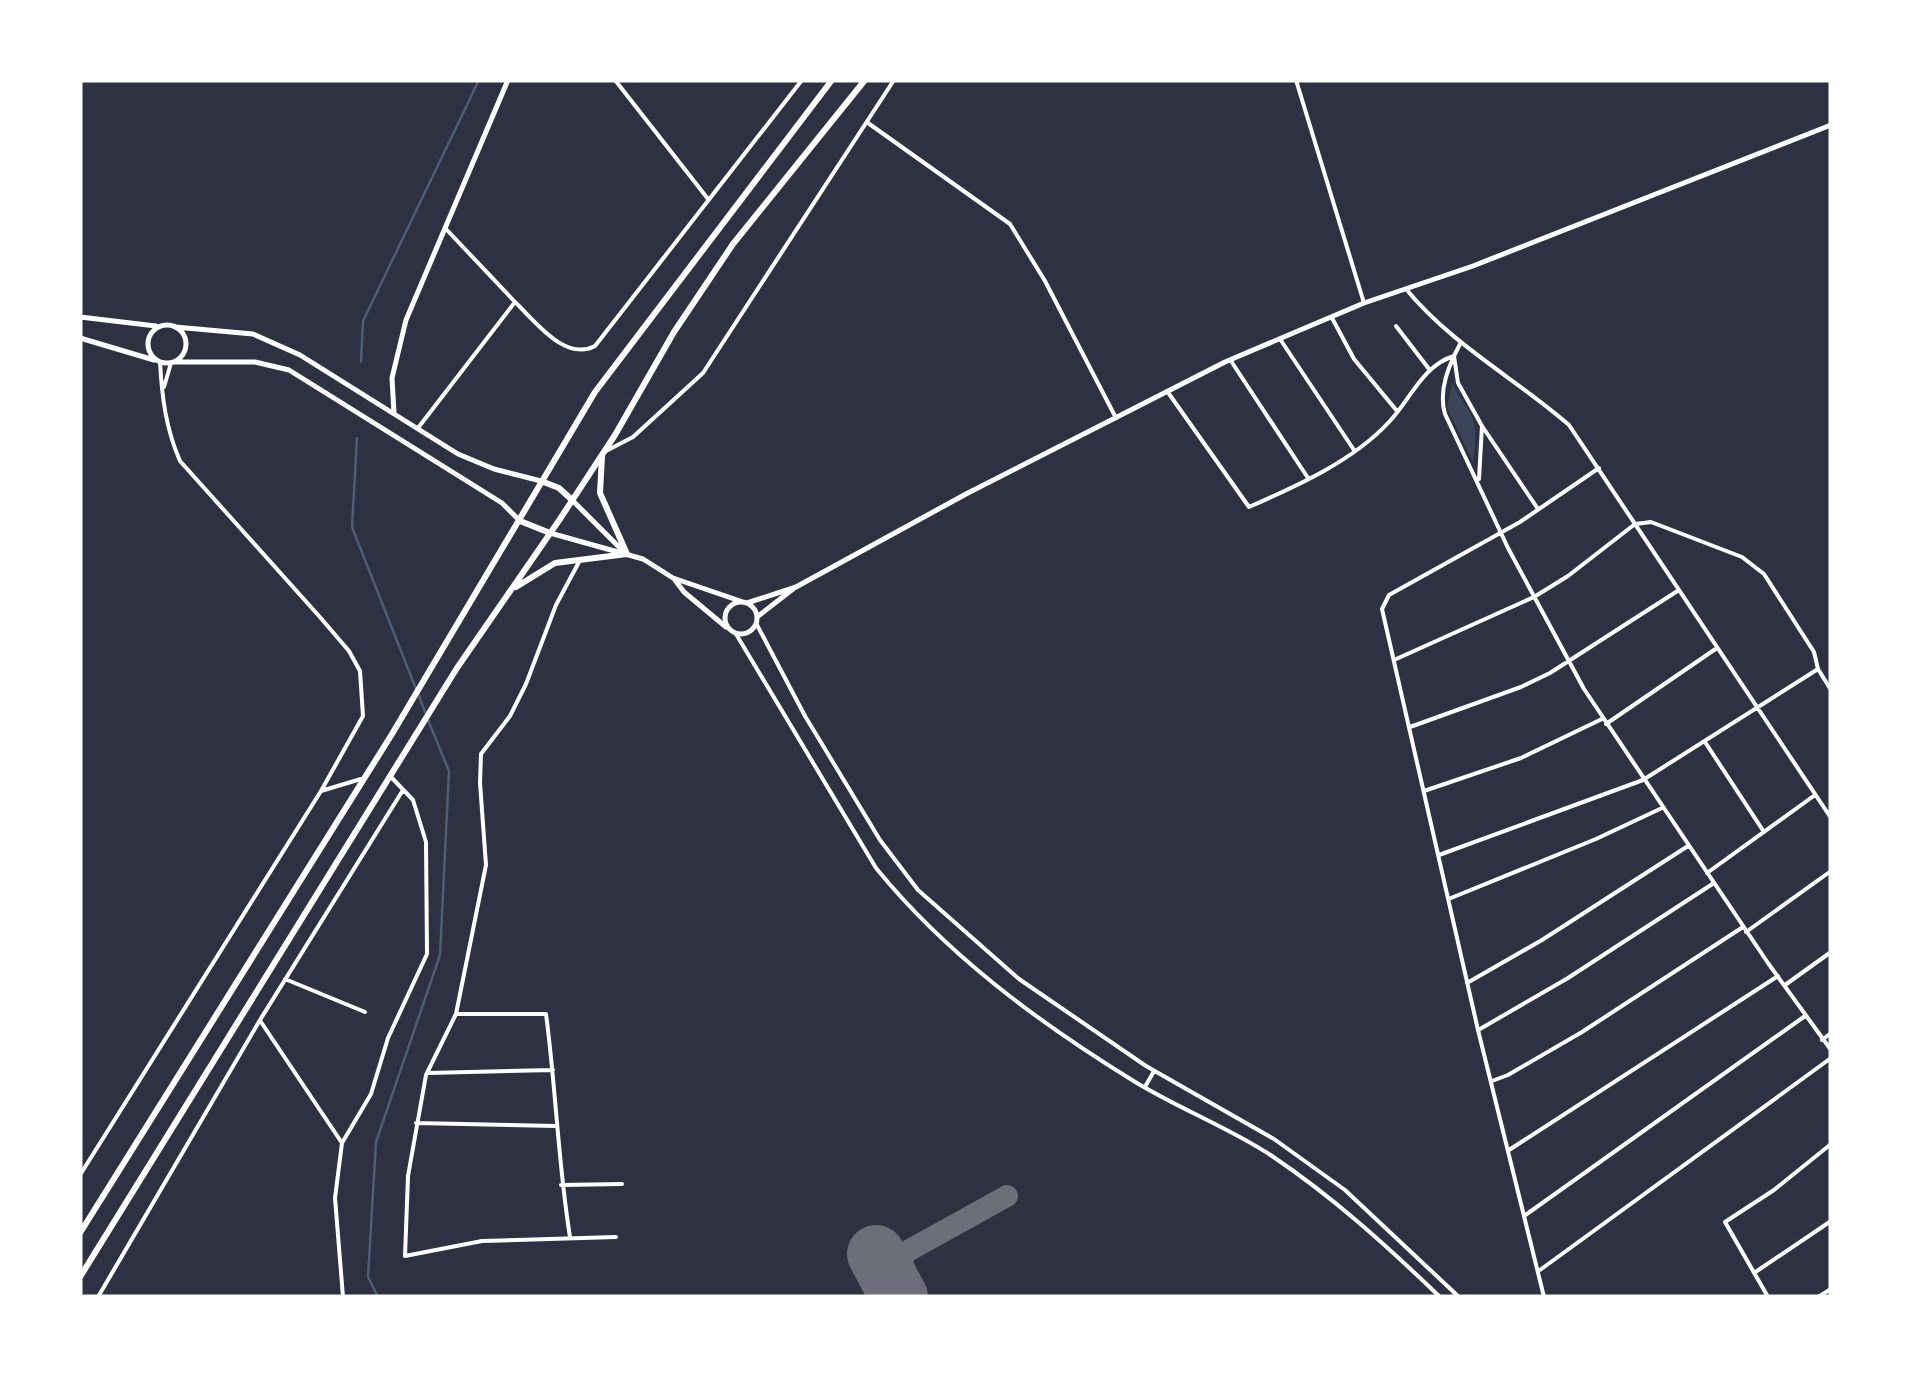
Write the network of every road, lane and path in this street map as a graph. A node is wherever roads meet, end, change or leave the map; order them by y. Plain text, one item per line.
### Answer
1 (508, 80) edge
2 (614, 80) edge
3 (802, 80) edge
4 (832, 80) edge
5 (866, 80) edge
6 (894, 80) edge
7 (1296, 80) edge
8 (866, 122) junction
9 (1831, 126) edge
10 (708, 199) junction
11 (445, 228) junction
12 (1406, 289) junction
13 (514, 302) junction
14 (1364, 303) junction
15 (80, 316) edge
16 (1332, 318) junction
17 (1396, 326) dead end
18 (159, 327) junction
19 (175, 327) junction
20 (80, 338) edge
21 (1280, 339) junction
22 (1460, 344) junction
23 (1454, 356) junction
24 (1230, 360) junction
25 (160, 362) junction
26 (172, 363) junction
27 (1430, 370) junction
28 (1167, 392) junction
29 (162, 393) junction
30 (1397, 411) junction
31 (394, 414) junction
32 (1116, 418) junction
33 (1482, 426) junction
34 (418, 428) junction
35 (1354, 450) junction
36 (602, 453) junction
37 (1599, 468) junction
38 (1308, 478) junction
39 (541, 481) junction
40 (1479, 485) junction
41 (572, 500) junction
42 (1539, 510) junction
43 (520, 521) junction
44 (1635, 524) junction
45 (550, 533) junction
46 (1502, 533) junction
47 (627, 554) junction
48 (581, 558) junction
49 (673, 578) junction
50 (796, 586) junction
51 (1679, 590) junction
52 (511, 591) junction
53 (1534, 596) junction
54 (745, 602) junction
55 (757, 620) junction
56 (728, 628) junction
57 (736, 634) junction
58 (1717, 648) junction
59 (1394, 660) junction
60 (1569, 662) junction
61 (1818, 669) junction
62 (1831, 690) edge
63 (1757, 708) junction
64 (1604, 722) junction
65 (1410, 727) junction
66 (1705, 742) junction
67 (390, 776) junction
68 (362, 779) junction
69 (1644, 780) junction
70 (403, 790) junction
71 (321, 791) junction
72 (1424, 791) junction
73 (1815, 795) junction
74 (1662, 808) junction
75 (1831, 818) edge
76 (1764, 832) junction
77 (1688, 846) junction
78 (1440, 855) junction
79 (1831, 871) edge
80 (1706, 873) junction
81 (1714, 883) junction
82 (1449, 899) junction
83 (1745, 929) junction
84 (1831, 952) edge
85 (1778, 976) junction
86 (285, 980) junction
87 (1467, 983) junction
88 (1785, 985) junction
89 (365, 1012) dead end
90 (456, 1014) junction
91 (1805, 1016) junction
92 (260, 1020) junction
93 (1478, 1030) junction
94 (1831, 1033) edge
95 (1822, 1040) junction
96 (1831, 1050) edge
97 (1831, 1058) edge
98 (554, 1070) junction
99 (1154, 1071) junction
100 (426, 1074) junction
101 (1490, 1082) junction
102 (1145, 1087) junction
103 (416, 1124) junction
104 (556, 1126) junction
105 (342, 1143) junction
106 (1831, 1144) edge
107 (1508, 1151) junction
108 (80, 1175) edge
109 (622, 1184) dead end
110 (561, 1185) junction
111 (1524, 1216) junction
112 (1831, 1220) edge
113 (80, 1233) edge
114 (616, 1236) dead end
115 (570, 1237) junction
116 (1538, 1272) junction
117 (1754, 1273) junction
118 (80, 1277) edge
119 (1831, 1289) edge
120 (98, 1297) edge
121 (343, 1297) edge
122 (1440, 1297) edge
123 (1460, 1297) edge
124 (1544, 1297) edge
125 (1768, 1297) edge
126 (1818, 1297) edge

1 - 11 street
2 - 10 street
3 - 10 street
4 - 39 highway
5 - 36 highway
6 - 8 street
7 - 14 street
8 - 32 street
8 - 36 street
9 - 12 street
10 - 13 street
11 - 13 street
11 - 31 street
12 - 14 street
12 - 22 street
13 - 34 street
14 - 16 street
15 - 18 street
16 - 21 street
16 - 30 street
17 - 27 street
18 - 19 street
18 - 25 street
19 - 26 street
19 - 31 street
20 - 25 street
21 - 24 street
21 - 35 street
22 - 23 street
22 - 37 street
23 - 27 street
23 - 33 street
23 - 40 street
24 - 28 street
24 - 38 street
25 - 26 street
25 - 29 street
26 - 29 street
26 - 43 street
27 - 30 street
28 - 32 street
28 - 38 street
29 - 71 street
30 - 35 street
31 - 34 street
32 - 50 street
33 - 40 street
33 - 42 street
34 - 39 street
35 - 38 street
36 - 41 highway
36 - 47 highway
37 - 42 street
37 - 44 street
39 - 41 highway
39 - 43 highway
40 - 46 street
41 - 45 highway
41 - 47 street
42 - 46 street
43 - 45 highway
43 - 68 highway
44 - 51 street
44 - 53 street
44 - 61 street
45 - 47 street
45 - 52 highway
46 - 53 street
46 - 59 street
47 - 48 highway
47 - 49 street
48 - 52 highway
48 - 90 street
49 - 54 street
49 - 56 street
50 - 54 street
50 - 55 street
51 - 58 street
51 - 60 street
52 - 67 highway
53 - 59 street
53 - 60 street
54 - 55 street
54 - 56 street
55 - 57 street
55 - 99 street
56 - 57 street
57 - 102 street
58 - 63 street
58 - 64 street
59 - 65 street
60 - 64 street
60 - 65 street
61 - 62 street
61 - 63 street
63 - 66 street
63 - 73 street
64 - 69 street
64 - 72 street
65 - 72 street
66 - 69 street
66 - 76 street
67 - 70 street
67 - 118 highway
68 - 71 street
68 - 113 highway
69 - 74 street
69 - 78 street
70 - 86 street
70 - 105 street
71 - 108 street
72 - 78 street
73 - 75 street
73 - 76 street
74 - 77 street
74 - 82 street
76 - 80 street
77 - 80 street
77 - 87 street
78 - 82 street
79 - 83 street
80 - 81 street
81 - 83 street
81 - 93 street
82 - 87 street
83 - 85 street
83 - 101 street
84 - 88 street
85 - 88 street
85 - 107 street
86 - 89 street
86 - 92 street
87 - 93 street
88 - 91 street
90 - 98 street
90 - 100 street
91 - 95 street
91 - 111 street
92 - 105 street
92 - 120 street
93 - 101 street
94 - 95 street
95 - 96 street
97 - 116 street
98 - 100 street
98 - 104 street
99 - 102 street
99 - 123 street
100 - 103 street
101 - 107 street
102 - 122 street
103 - 104 street
103 - 115 street
104 - 110 street
105 - 121 street
106 - 117 street
107 - 111 street
109 - 110 street
110 - 115 street
111 - 116 street
112 - 117 street
114 - 115 street
116 - 124 street
117 - 125 street
119 - 126 street

